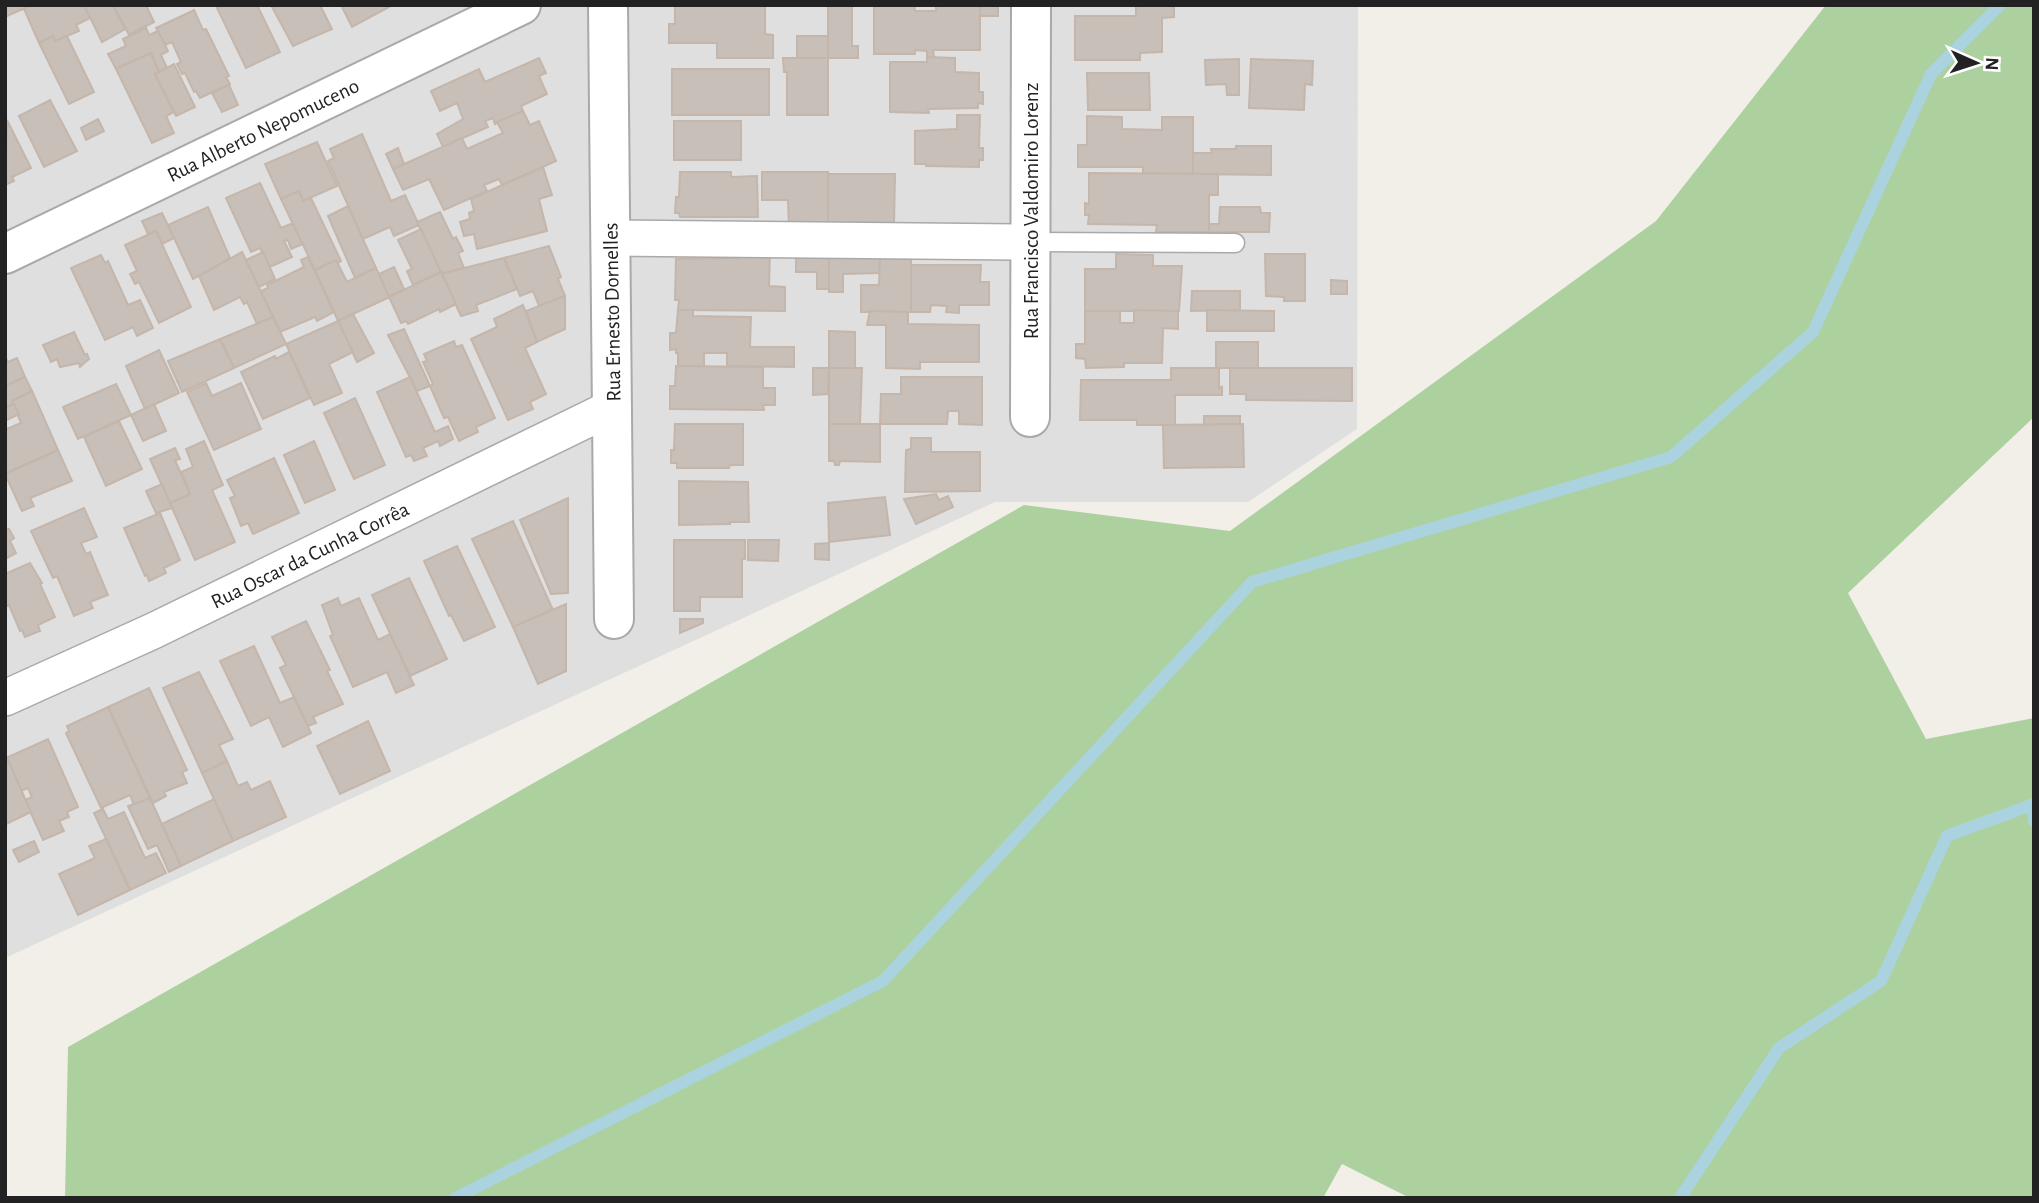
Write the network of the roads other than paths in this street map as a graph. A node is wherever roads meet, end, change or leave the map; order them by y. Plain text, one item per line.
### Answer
1 (521, 5) edge
2 (608, 5) edge
3 (1031, 5) edge
4 (611, 238) junction
5 (1031, 242) junction
6 (1235, 243) dead end
7 (5, 254) edge
8 (612, 407) junction
9 (1030, 417) dead end
10 (614, 619) dead end
11 (5, 698) edge

1 - 7 street, Rua Alberto Nepomuceno
2 - 4 street, Rua Ernesto Dornelles
3 - 5 street, Rua Francisco Valdomiro Lorenz
4 - 5 street
4 - 8 street, Rua Ernesto Dornelles
5 - 6 lane
5 - 9 street, Rua Francisco Valdomiro Lorenz
8 - 10 street, Rua Ernesto Dornelles
8 - 11 street, Rua Oscar da Cunha Corrêa

